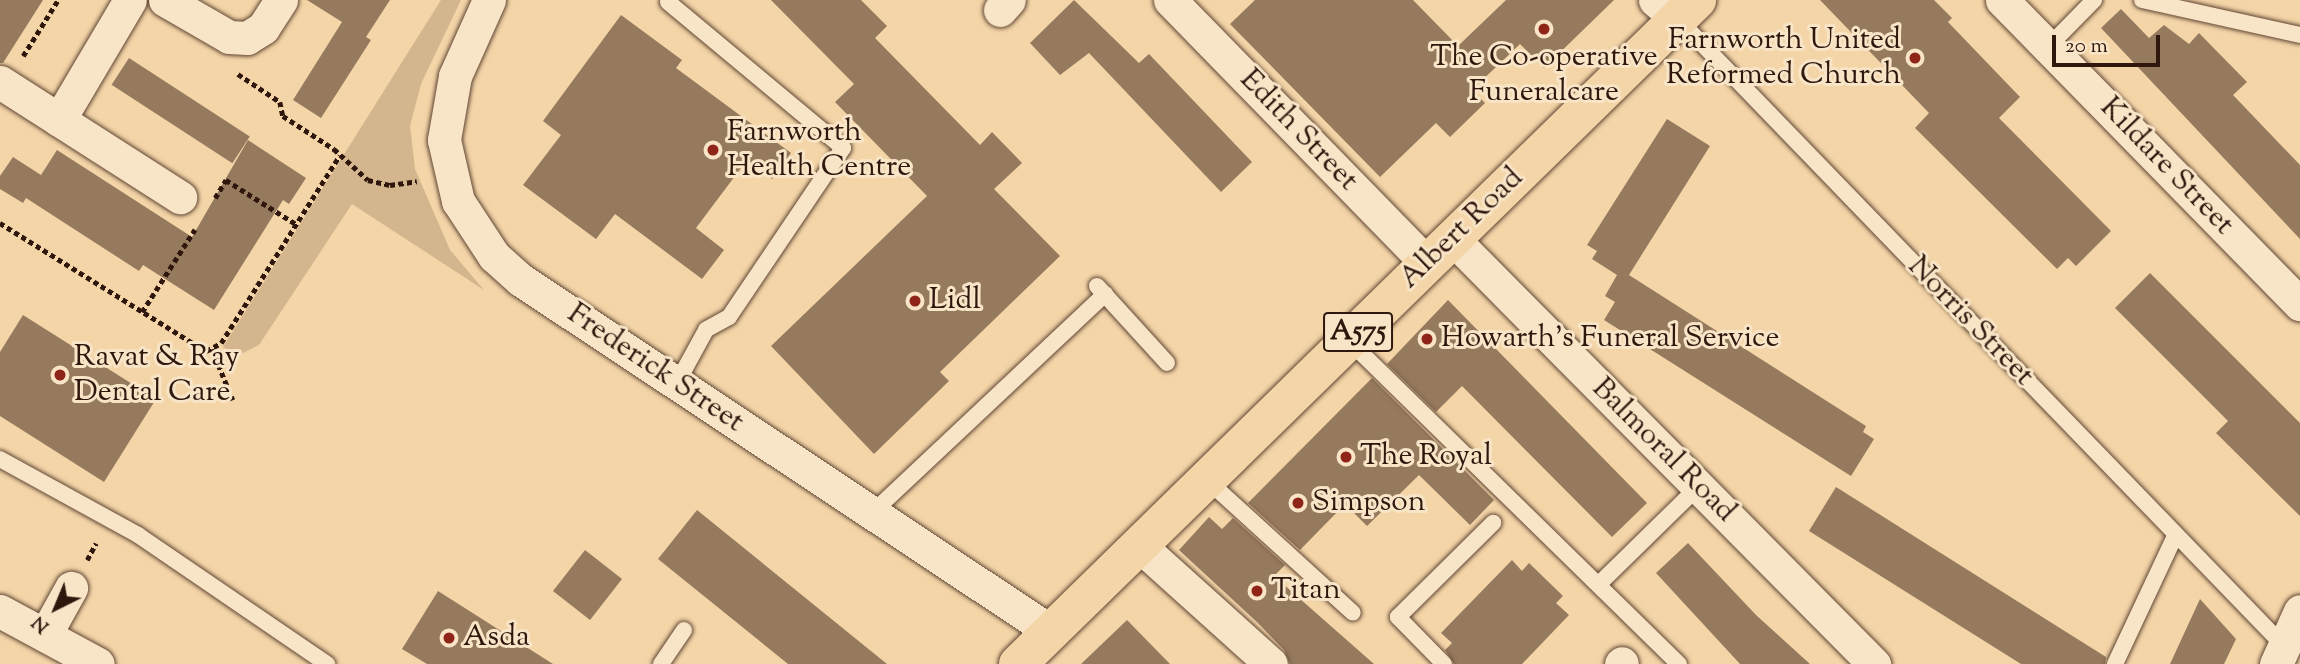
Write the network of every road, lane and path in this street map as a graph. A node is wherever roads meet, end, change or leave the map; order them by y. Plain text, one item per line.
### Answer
1 (58, 0) edge
2 (130, 0) edge
3 (165, 0) edge
4 (281, 0) edge
5 (489, 0) edge
6 (1170, 0) edge
7 (2002, 0) edge
8 (2094, 0) edge
9 (2142, 0) edge
10 (668, 2) edge
11 (1676, 6) edge
12 (2300, 35) edge
13 (229, 37) junction
14 (2048, 47) junction
15 (2, 83) edge
16 (59, 120) junction
17 (340, 155) junction
18 (449, 172) junction
19 (197, 207) junction
20 (0, 223) edge
21 (296, 224) junction
22 (1439, 250) junction
23 (2300, 304) edge
24 (142, 312) junction
25 (1349, 341) junction
26 (212, 349) junction
27 (1167, 363) dead end
28 (677, 383) junction
29 (233, 400) dead end
30 (0, 459) edge
31 (1207, 480) junction
32 (1699, 487) junction
33 (872, 513) junction
34 (109, 520) junction
35 (1493, 523) dead end
36 (2175, 536) junction
37 (1140, 545) junction
38 (1599, 584) junction
39 (71, 588) joint
40 (0, 611) edge
41 (2300, 611) edge
42 (1353, 613) dead end
43 (684, 630) dead end
44 (1050, 631) junction
45 (45, 635) junction
46 (2280, 655) edge
47 (98, 664) edge
48 (327, 664) edge
49 (662, 664) edge
50 (1018, 664) edge
51 (1271, 664) edge
52 (1444, 664) edge
53 (1679, 664) edge
54 (1874, 664) edge
55 (2115, 664) edge

1 - 15 path
2 - 16 street
3 - 13 street
4 - 13 street
5 - 18 street, Frederick Street
6 - 22 street, Edith Street
7 - 14 street, Kildare Street
8 - 14 lane
9 - 12 lane
10 - 28 lane
11 - 22 main road, Albert Road / A575
11 - 36 lane, Norris Street
13 - 17 path
14 - 23 street, Kildare Street
15 - 16 street
16 - 19 street
17 - 18 path
17 - 21 path
18 - 28 street, Frederick Street
19 - 21 path
19 - 24 path
20 - 24 path
21 - 26 path
22 - 25 main road, Albert Road / A575
22 - 32 street, Balmoral Road
24 - 26 path
25 - 31 main road, Albert Road / A575
25 - 38 lane
26 - 29 path
27 - 33 lane
28 - 33 street, Frederick Street
30 - 34 lane
31 - 37 main road, Albert Road / A575
31 - 42 lane
32 - 38 lane
32 - 54 street, Balmoral Road
33 - 44 street, Frederick Street
34 - 39 path
34 - 48 lane
35 - 52 lane
36 - 46 lane, Norris Street
36 - 55 lane
37 - 44 main road, Albert Road / A575
37 - 51 street
38 - 53 lane
39 - 45 street
40 - 45 street
41 - 46 street
43 - 49 lane
44 - 50 main road, Albert Road / A575
45 - 47 street

